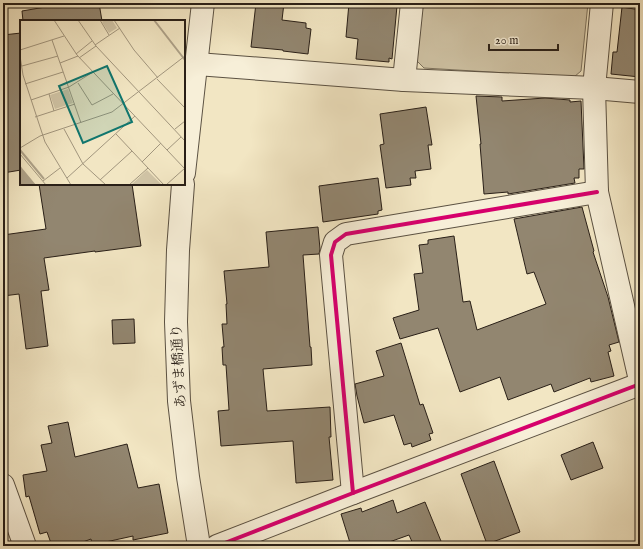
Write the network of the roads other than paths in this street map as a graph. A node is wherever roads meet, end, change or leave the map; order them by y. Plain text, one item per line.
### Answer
1 (203, 3) edge
2 (412, 3) edge
3 (602, 3) edge
4 (197, 64) junction
5 (404, 80) junction
6 (594, 88) junction
7 (640, 92) edge
8 (185, 165) edge
9 (183, 185) edge
10 (597, 192) junction
11 (640, 380) edge
12 (640, 384) edge
13 (3, 485) edge
14 (353, 493) junction
15 (25, 546) edge
16 (199, 546) edge
17 (217, 546) edge

1 - 4 street
2 - 5 street
3 - 6 street
4 - 5 street
4 - 8 street
5 - 6 street
6 - 7 street
6 - 10 street
9 - 16 street, あずま橋通り
10 - 11 street
10 - 14 street
12 - 14 street
13 - 15 street
14 - 17 street

